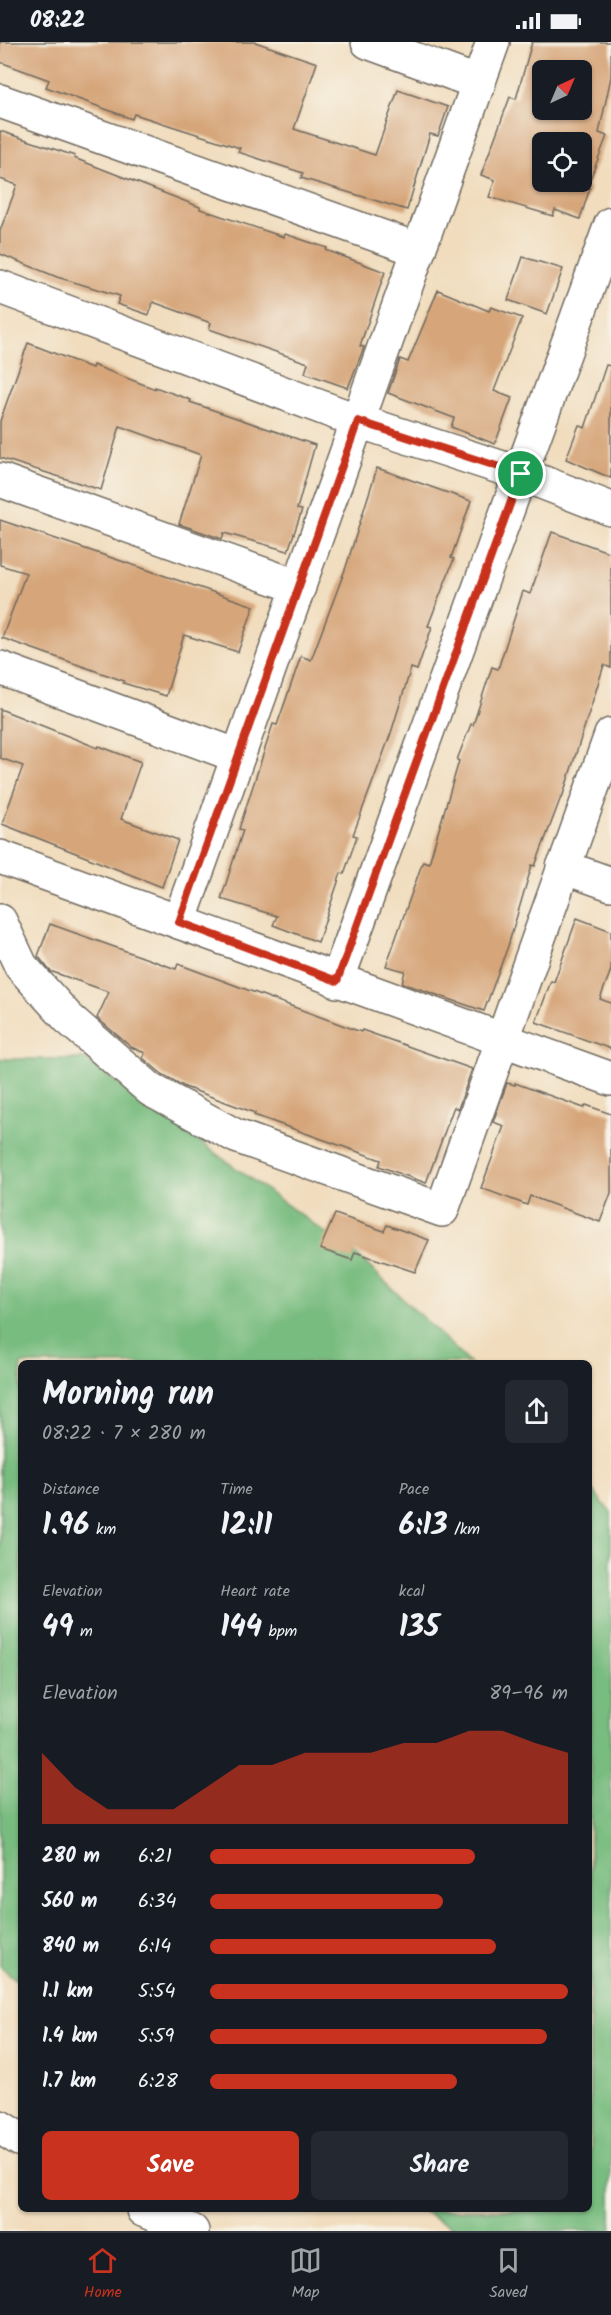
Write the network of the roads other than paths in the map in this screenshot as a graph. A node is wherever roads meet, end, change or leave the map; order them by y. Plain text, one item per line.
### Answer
1 (368, 42) edge
2 (493, 42) edge
3 (479, 82) junction
4 (0, 101) edge
5 (611, 224) edge
6 (419, 250) junction
7 (0, 287) edge
8 (358, 421) junction
9 (521, 474) junction
10 (0, 480) edge
11 (611, 509) edge
12 (299, 587) junction
13 (0, 668) edge
14 (611, 735) edge
15 (238, 756) junction
16 (0, 857) edge
17 (564, 867) junction
18 (611, 884) edge
19 (0, 921) edge
20 (179, 922) junction
21 (337, 981) junction
22 (501, 1040) junction
23 (611, 1079) edge
24 (0, 2127) edge
25 (18, 2138) edge
26 (148, 2212) edge
27 (192, 2231) edge

1 - 3 street
2 - 3 street
3 - 6 street
4 - 6 street
5 - 9 street
6 - 8 street
7 - 8 street
8 - 9 street
8 - 12 street
9 - 11 street
9 - 21 street
10 - 12 street
12 - 15 street
13 - 15 street
14 - 17 street
15 - 20 street
16 - 20 street
17 - 18 street
17 - 22 street
19 - 22 street
20 - 21 street
21 - 22 street
22 - 23 street
24 - 25 street
26 - 27 street

